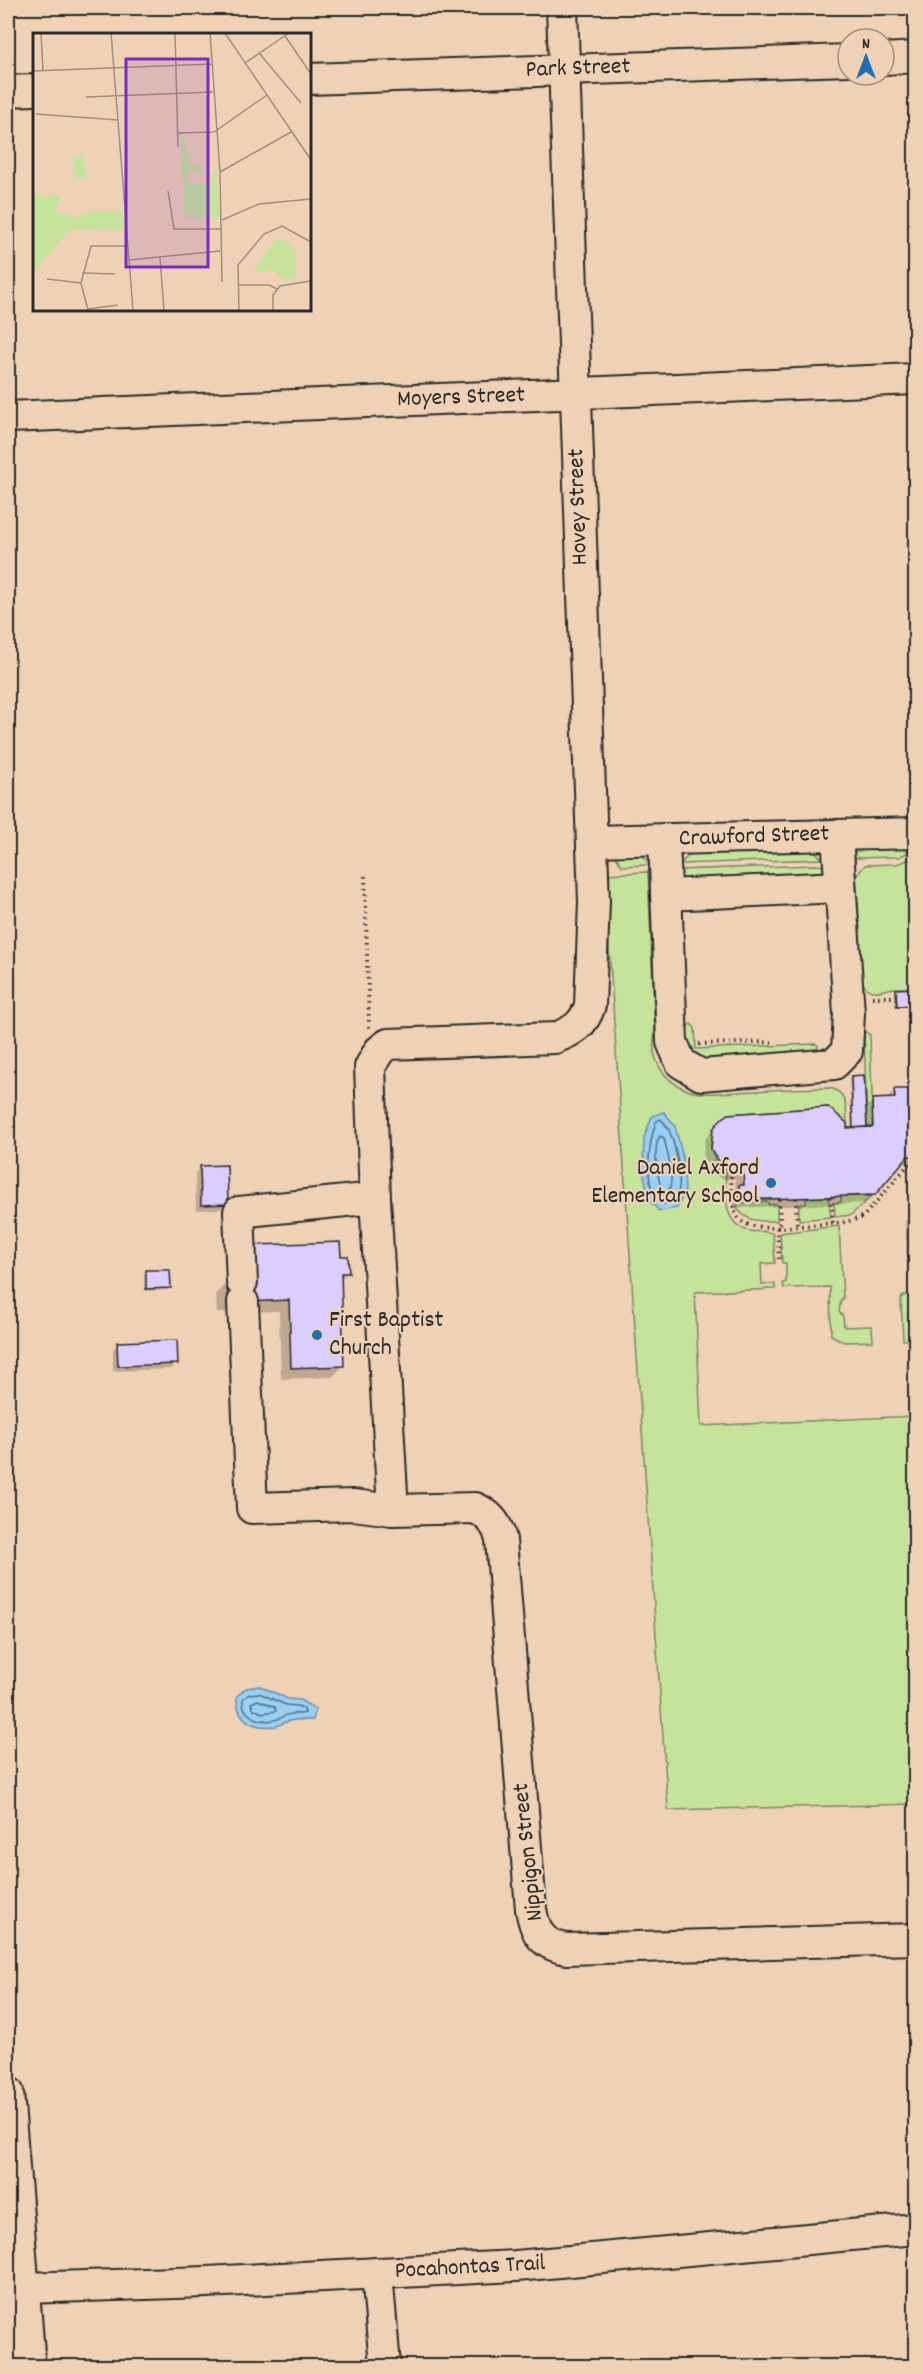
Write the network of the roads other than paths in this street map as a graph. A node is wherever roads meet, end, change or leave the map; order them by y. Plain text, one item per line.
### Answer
1 (562, 8) edge
2 (915, 57) edge
3 (896, 58) edge
4 (836, 60) edge
5 (565, 69) junction
6 (310, 79) edge
7 (33, 90) edge
8 (8, 91) edge
9 (915, 379) edge
10 (575, 393) junction
11 (8, 417) edge
12 (915, 833) edge
13 (837, 835) junction
14 (664, 839) junction
15 (592, 841) junction
16 (840, 887) junction
17 (666, 895) junction
18 (375, 1198) junction
19 (393, 1510) junction
20 (915, 1939) edge
21 (8, 2092) edge
22 (9, 2134) edge
23 (915, 2229) edge
24 (377, 2273) junction
25 (24, 2288) junction
26 (30, 2367) edge
27 (385, 2367) edge

1 - 5 street, Hovey Street
2 - 3 street
4 - 5 street, Park Street
5 - 6 street, Park Street
5 - 10 street, Hovey Street
7 - 8 street
9 - 10 street, Moyers Street
10 - 11 street, Moyers Street
10 - 15 street, Hovey Street
12 - 13 street, Crawford Street
13 - 14 street, Crawford Street
13 - 16 street
14 - 15 street, Crawford Street
14 - 17 street
15 - 18 street, Hovey Street
16 - 17 street
16 - 17 street
18 - 19 street
18 - 19 street
19 - 20 street, Nippigon Street
21 - 22 street
22 - 25 street
23 - 24 street, Pocahontas Trail
24 - 25 street, Pocahontas Trail
24 - 27 street
25 - 26 street

